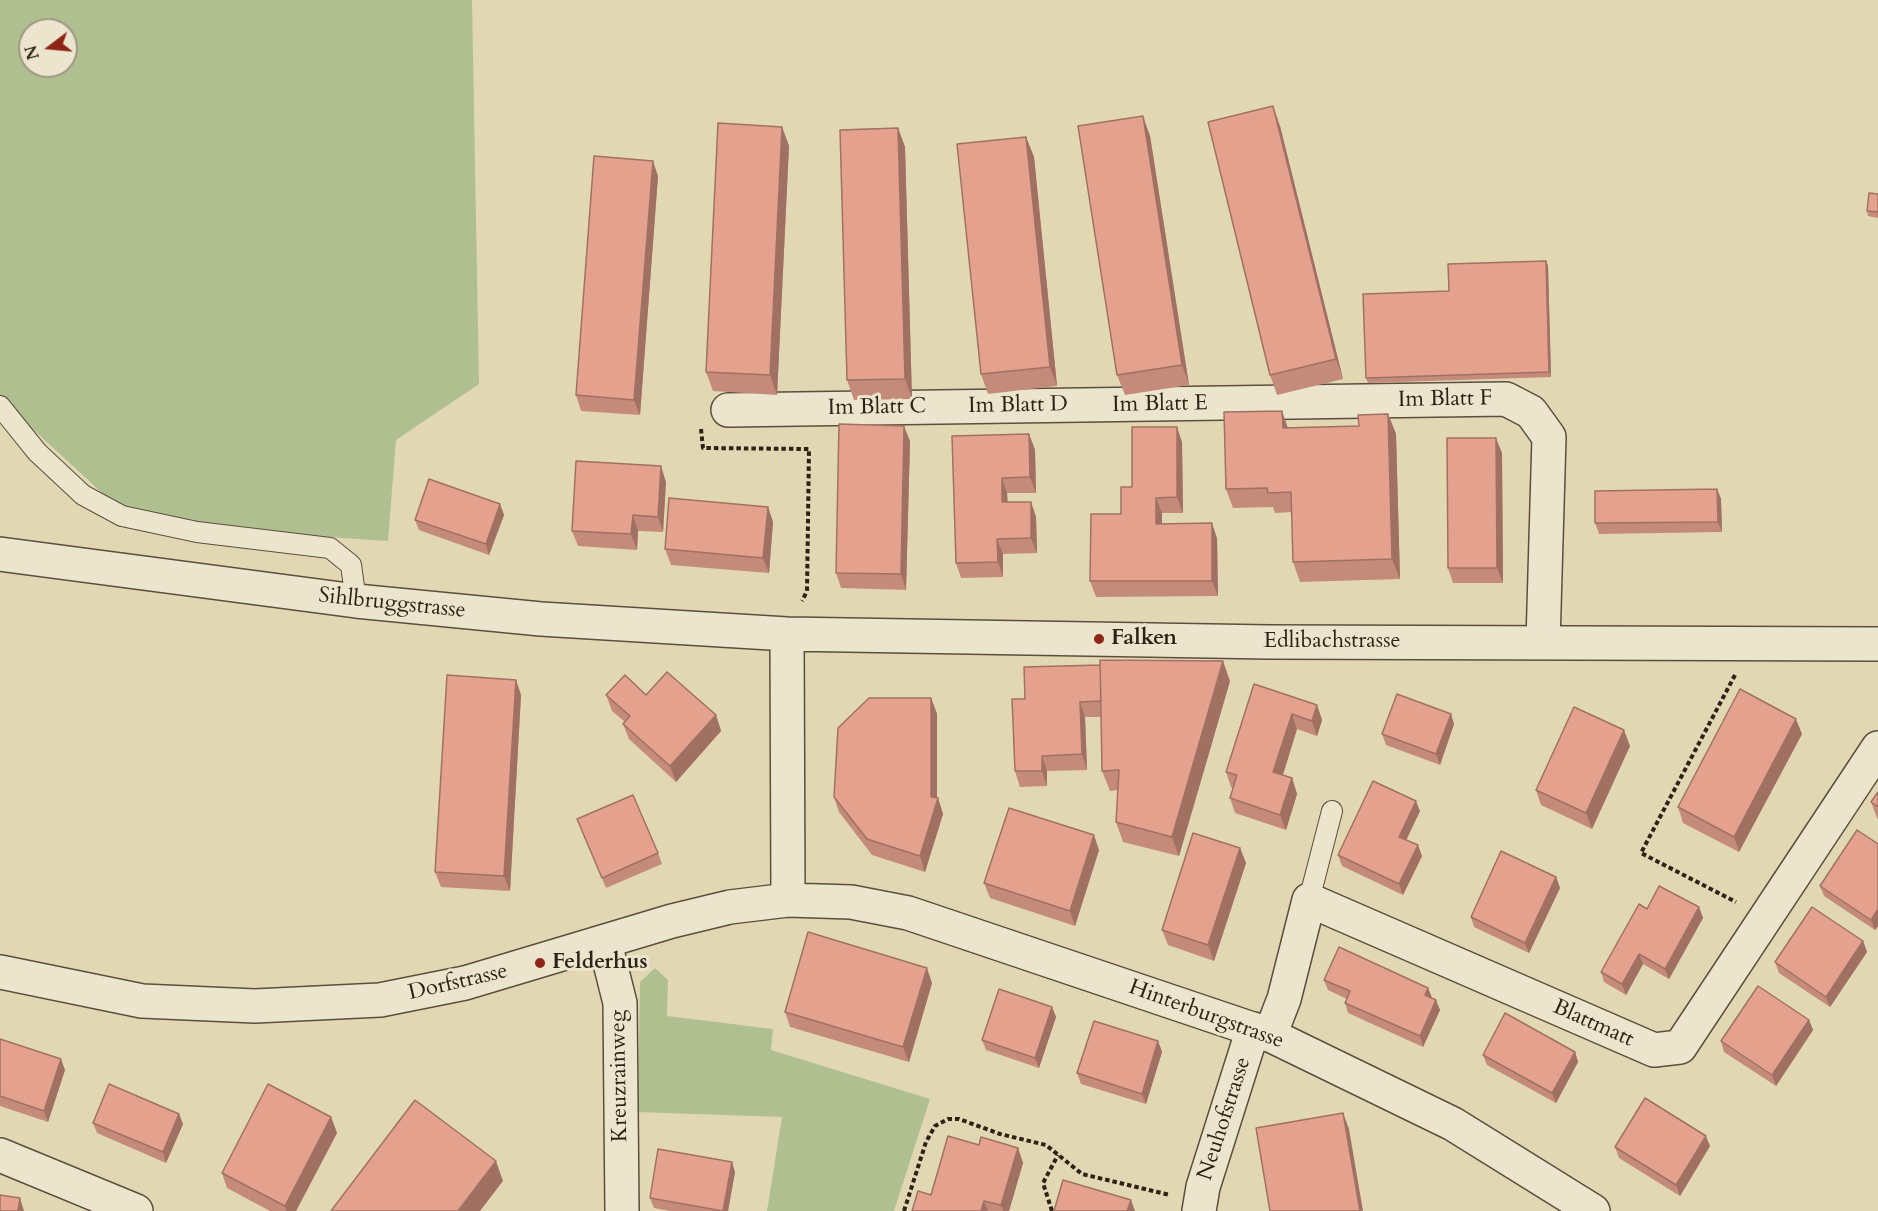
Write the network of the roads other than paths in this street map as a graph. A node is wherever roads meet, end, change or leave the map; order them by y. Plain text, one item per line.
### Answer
1 (1229, 404) joint
2 (0, 406) edge
3 (1091, 406) joint
4 (946, 407) joint
5 (714, 414) road end
6 (0, 554) edge
7 (356, 601) junction
8 (787, 634) junction
9 (1543, 642) junction
10 (1878, 644) edge
11 (1878, 748) edge
12 (1332, 811) dead end
13 (789, 900) junction
14 (1309, 900) junction
15 (605, 943) junction
16 (0, 972) edge
17 (1262, 1032) junction
18 (0, 1155) edge
19 (1199, 1206) edge
20 (136, 1211) edge
21 (622, 1211) edge
22 (1593, 1211) edge

1 - 3 street, Im Blatt E
1 - 9 street, Im Blatt F
2 - 7 lane
3 - 4 street, Im Blatt D
4 - 5 street, Im Blatt C
6 - 7 street, Sihlbruggstrasse
7 - 8 street, Sihlbruggstrasse
8 - 9 street, Edlibachstrasse
8 - 13 street
9 - 10 street, Edlibachstrasse
11 - 14 street, Blattmatt
12 - 14 lane
13 - 15 street, Dorfstrasse
13 - 17 street, Hinterburgstrasse
14 - 17 street
15 - 16 street, Dorfstrasse
15 - 21 street, Kreuzrainweg
17 - 19 street, Neuhofstrasse
17 - 22 street, Hinterburgstrasse
18 - 20 street

